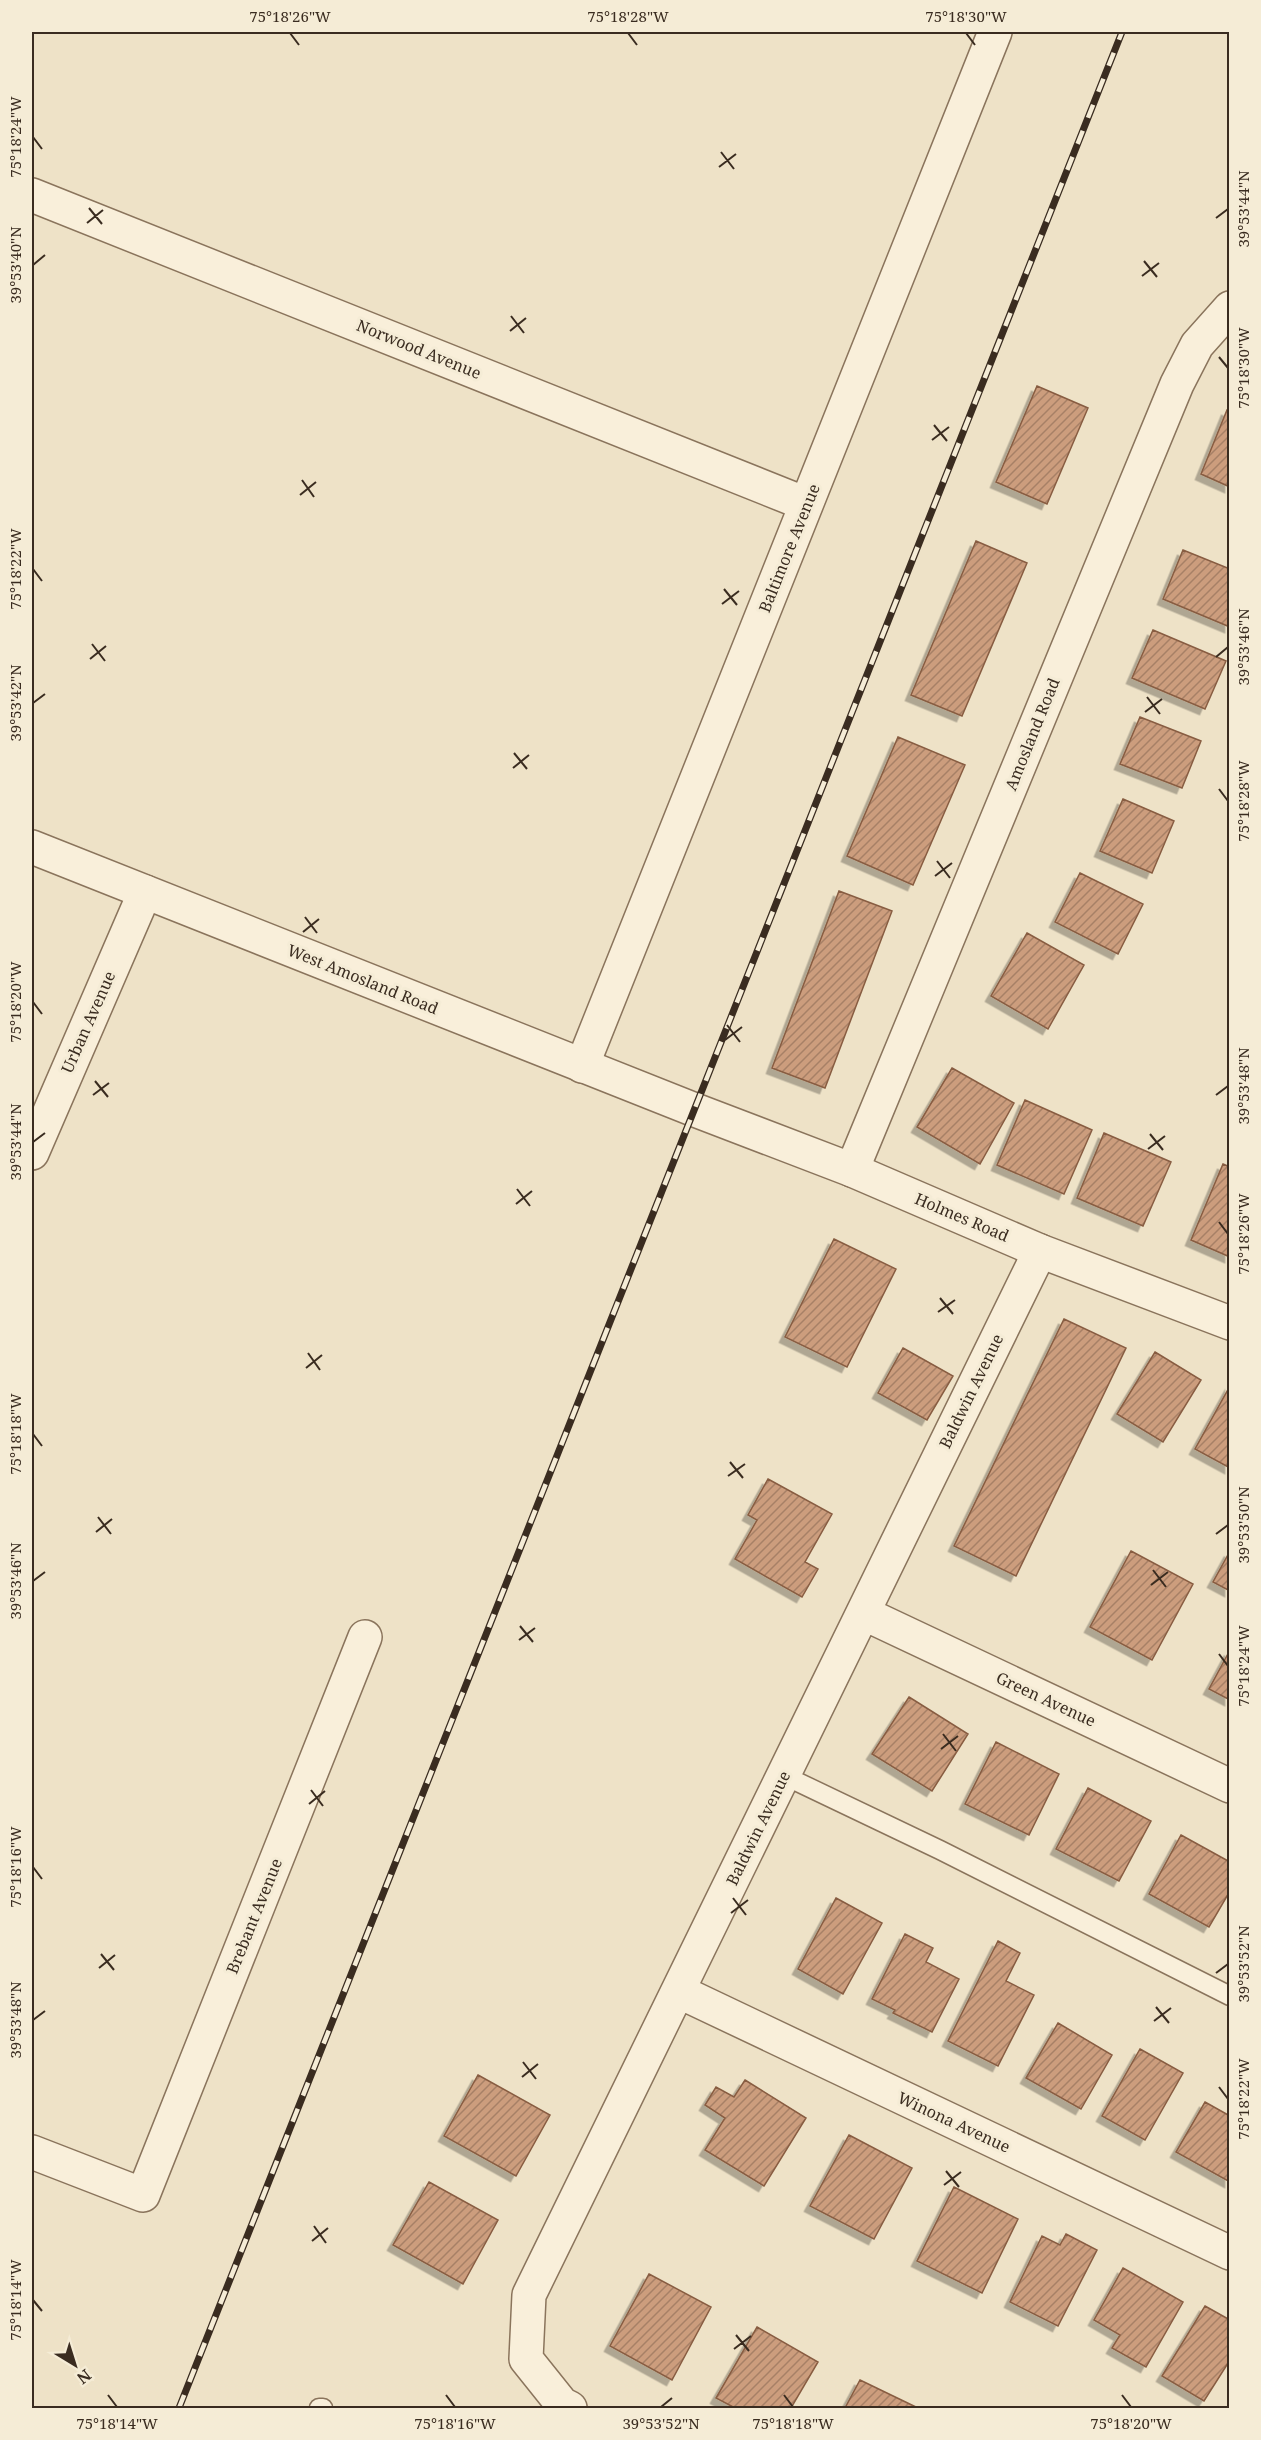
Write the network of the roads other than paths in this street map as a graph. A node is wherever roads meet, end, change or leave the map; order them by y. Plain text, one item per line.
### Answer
1 (995, 32) edge
2 (32, 195) edge
3 (1228, 311) edge
4 (807, 504) junction
5 (32, 847) edge
6 (145, 892) junction
7 (582, 1066) junction
8 (695, 1110) joint
9 (32, 1153) edge
10 (852, 1170) junction
11 (1040, 1251) junction
12 (1230, 1323) edge
13 (863, 1613) junction
14 (365, 1637) dead end
15 (783, 1775) junction
16 (1230, 1786) edge
17 (678, 1991) junction
18 (1230, 1995) edge
19 (32, 2152) edge
20 (1230, 2253) edge
21 (566, 2406) edge

1 - 4 street, Baltimore Avenue
2 - 4 street, Norwood Avenue
3 - 10 street, Amosland Road
4 - 7 street, Baltimore Avenue
5 - 6 street, West Amosland Road
6 - 7 street, West Amosland Road
6 - 9 street, Urban Avenue
7 - 8 street, West Amosland Road
8 - 10 street, Holmes Road
10 - 11 street, Holmes Road
11 - 12 street, Holmes Road
11 - 13 street, Baldwin Avenue
13 - 15 street, Baldwin Avenue
13 - 16 street, Green Avenue
14 - 19 street, Brebant Avenue
15 - 17 street, Baldwin Avenue
15 - 18 lane
17 - 20 street, Winona Avenue
17 - 21 street, Baldwin Avenue

